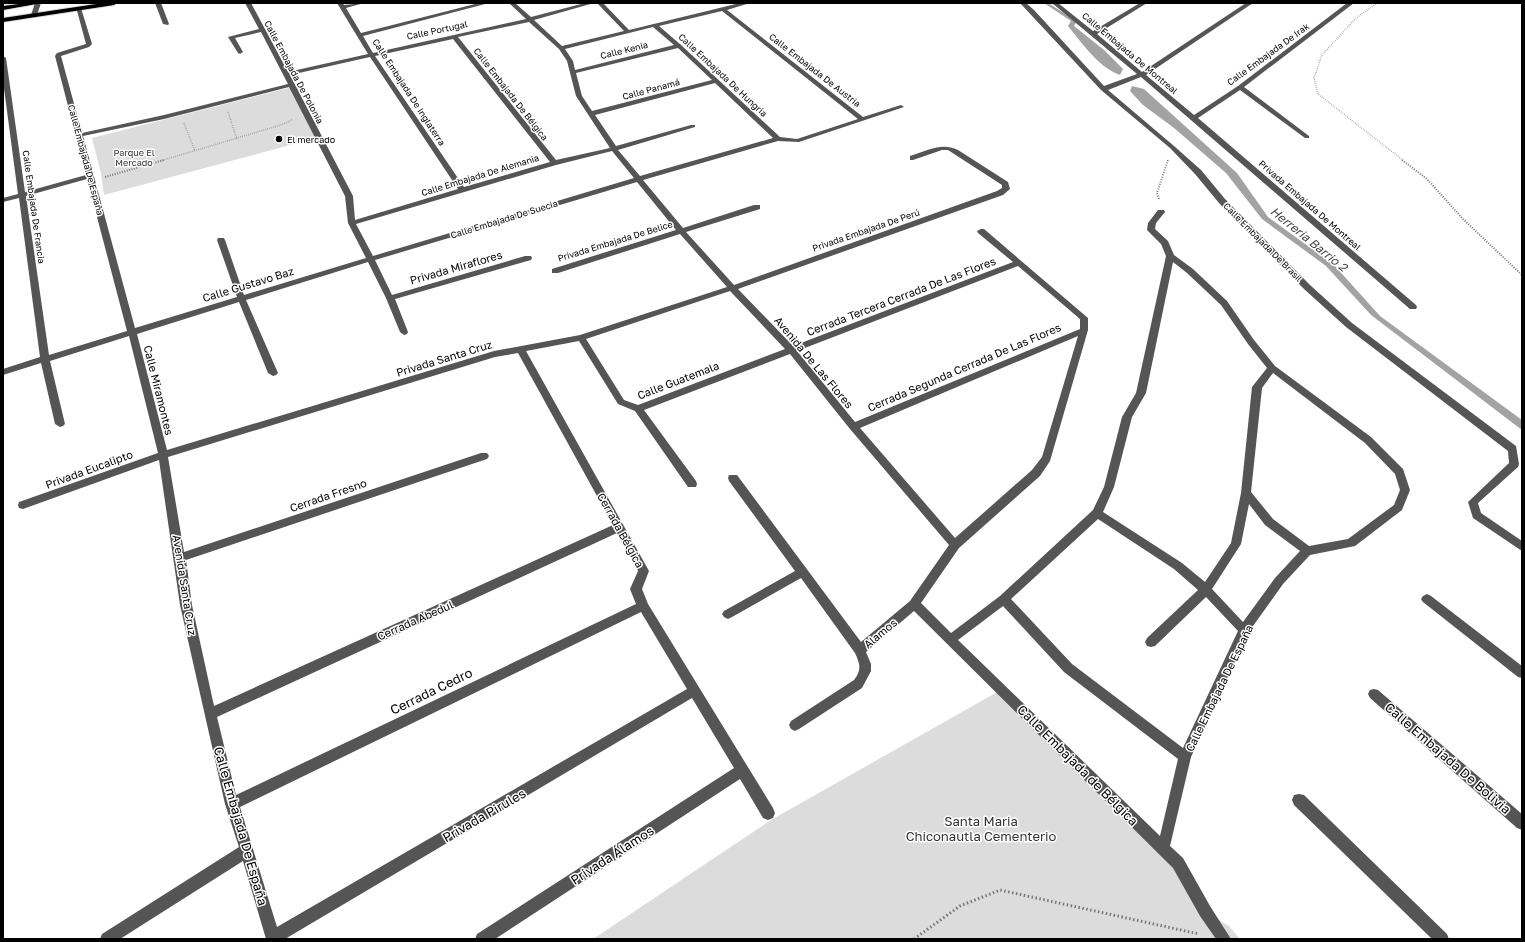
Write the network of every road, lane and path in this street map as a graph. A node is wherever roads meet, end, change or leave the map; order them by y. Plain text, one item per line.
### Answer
1 (38, 3) edge
2 (114, 3) edge
3 (158, 3) edge
4 (248, 3) edge
5 (361, 3) edge
6 (486, 3) edge
7 (512, 3) edge
8 (591, 3) edge
9 (600, 3) edge
10 (747, 3) edge
11 (1023, 3) edge
12 (1055, 3) edge
13 (1144, 3) edge
14 (1250, 3) edge
15 (1351, 3) edge
16 (1377, 3) edge
17 (342, 5) edge
18 (3, 8) edge
19 (78, 8) junction
20 (723, 9) junction
21 (34, 15) junction
22 (3, 20) edge
23 (528, 20) junction
24 (166, 24) dead end
25 (655, 26) junction
26 (262, 30) junction
27 (628, 32) junction
28 (1093, 34) junction
29 (361, 35) junction
30 (454, 36) junction
31 (679, 46) junction
32 (561, 48) junction
33 (240, 52) dead end
34 (372, 54) junction
35 (3, 58) edge
36 (574, 72) junction
37 (286, 74) junction
38 (1141, 75) junction
39 (717, 81) junction
40 (291, 85) junction
41 (1240, 86) junction
42 (1103, 89) junction
43 (224, 102) junction
44 (901, 107) dead end
45 (180, 113) junction
46 (590, 114) junction
47 (307, 115) junction
48 (1194, 118) junction
49 (863, 120) junction
50 (693, 126) dead end
51 (80, 135) junction
52 (1307, 137) dead end
53 (237, 139) junction
54 (778, 139) junction
55 (1172, 147) junction
56 (614, 149) junction
57 (195, 151) junction
58 (913, 158) dead end
59 (554, 163) junction
60 (92, 178) junction
61 (638, 178) junction
62 (463, 191) junction
63 (22, 195) junction
64 (3, 200) edge
65 (756, 207) dead end
66 (1161, 212) joint
67 (352, 223) junction
68 (681, 231) junction
69 (981, 231) dead end
70 (221, 240) dead end
71 (1170, 256) junction
72 (528, 258) dead end
73 (370, 260) junction
74 (1019, 263) junction
75 (555, 271) dead end
76 (1522, 275) edge
77 (732, 288) junction
78 (241, 297) junction
79 (390, 298) junction
80 (1413, 307) dead end
81 (1084, 330) junction
82 (132, 332) junction
83 (404, 332) dead end
84 (581, 338) junction
85 (521, 350) junction
86 (791, 350) junction
87 (45, 359) junction
88 (1272, 368) junction
89 (3, 372) edge
90 (273, 373) dead end
91 (638, 409) junction
92 (60, 424) dead end
93 (853, 427) junction
94 (163, 455) junction
95 (484, 456) dead end
96 (733, 478) dead end
97 (692, 484) dead end
98 (1246, 493) junction
99 (23, 505) dead end
100 (1097, 513) junction
101 (620, 527) junction
102 (955, 545) junction
103 (1522, 547) edge
104 (1307, 551) junction
105 (180, 558) junction
106 (802, 572) junction
107 (1206, 590) junction
108 (1004, 599) junction
109 (1427, 599) dead end
110 (914, 604) junction
111 (643, 606) junction
112 (728, 614) dead end
113 (1244, 630) junction
114 (951, 639) junction
115 (1151, 642) dead end
116 (860, 650) junction
117 (1522, 673) edge
118 (694, 691) junction
119 (1374, 694) dead end
120 (210, 714) junction
121 (795, 725) dead end
122 (1185, 757) junction
123 (742, 770) junction
124 (1299, 800) dead end
125 (232, 804) junction
126 (768, 813) dead end
127 (1522, 822) edge
128 (1163, 849) junction
129 (247, 850) junction
130 (1220, 934) edge
131 (273, 938) edge
132 (107, 939) edge
133 (482, 939) edge
134 (914, 939) edge
135 (1442, 939) edge

1 - 18 main road
1 - 21 street
2 - 19 main road
3 - 24 street
4 - 26 street, Calle Embajada De Polonia
5 - 17 street
6 - 29 street
7 - 23 street, Avenida De Las Flores
8 - 23 street, Calle Portugal
9 - 27 street
10 - 20 street
11 - 42 street, Calle Embajada De Brasil
12 - 28 street, Calle Embajada De Montreal
13 - 28 street
14 - 38 street
15 - 41 street, Calle Embajada De Irak
16 - 76 path
17 - 29 street, Calle Embajada De Inglaterra
19 - 21 main road
19 - 51 street, Calle Embajada De España
20 - 25 street
20 - 49 street, Calle Embajada De Austria
21 - 22 main road
23 - 30 street, Calle Portugal
23 - 32 street, Avenida De Las Flores
25 - 27 street
25 - 31 street, Calle Embajada De Hungria
26 - 33 street
26 - 37 street, Calle Embajada De Polonia
27 - 32 street
28 - 38 street, Calle Embajada De Montreal
29 - 34 street, Calle Embajada De Inglaterra
30 - 34 street, Calle Portugal
30 - 59 street, Calle Embajada De Bélgica
31 - 36 street, Calle Kenia
31 - 39 street, Calle Embajada De Hungria
32 - 36 street, Avenida De Las Flores
34 - 37 street, Calle Portugal
34 - 62 street, Calle Embajada De Inglaterra
35 - 63 street, Calle Embajada De Francia
36 - 46 street, Avenida De Las Flores
37 - 40 street, Calle Embajada De Polonia
38 - 42 street
38 - 48 street, Calle Embajada De Montreal
39 - 46 street, Calle Panamá
39 - 54 street, Calle Embajada De Hungria
40 - 43 street
40 - 47 street, Calle Embajada De Polonia
41 - 48 street, Calle Embajada De Irak
41 - 52 street
42 - 55 street, Calle Embajada De Brasil
43 - 45 street
43 - 53 path
44 - 49 street
45 - 51 street
45 - 57 path
46 - 56 street, Avenida De Las Flores
47 - 53 path
47 - 67 street, Calle Embajada De Polonia
48 - 80 street, Privada Embajada De Montreal
49 - 54 street, Calle Embajada De Austria
50 - 56 street, Calle Embajada De Alemania
51 - 60 street, Calle Embajada De España
53 - 57 path
54 - 61 street, Calle Embajada De Austria
55 - 66 path
55 - 103 street, Calle Embajada De Brasil
56 - 59 street, Calle Embajada De Alemania
56 - 61 street, Avenida De Las Flores
57 - 60 path
58 - 77 street, Privada Embajada De Perú
59 - 62 street, Calle Embajada De Alemania
60 - 63 street
60 - 82 street, Calle Embajada De España
61 - 68 street, Avenida De Las Flores
61 - 73 street, Calle Embajada De Suecia
62 - 67 street, Calle Embajada De Alemania
63 - 64 street
63 - 87 street, Calle Embajada De Francia
65 - 68 street, Privada Embajada De Belice
66 - 71 street
67 - 73 street, Calle Embajada De Polonia
68 - 75 street, Privada Embajada De Belice
68 - 77 street, Avenida De Las Flores
69 - 74 street
70 - 78 street
71 - 88 street
71 - 100 street
72 - 79 street, Privada Miraflores
73 - 78 street, Calle Gustavo Baz
73 - 79 street, Calle Embajada De Polonia
74 - 81 street
74 - 86 street, Cerrada Tercera Cerrada De Las Flores
77 - 84 street, Privada Santa Cruz
77 - 86 street, Avenida De Las Flores
78 - 82 street, Calle Gustavo Baz
78 - 90 street
79 - 83 street, Calle Embajada De Polonia
81 - 93 street, Cerrada Segunda Cerrada De Las Flores
81 - 102 street, Alamos
82 - 87 street
82 - 94 street, Calle Miramontes
84 - 85 street, Privada Santa Cruz
84 - 91 street, Calle Guatemala
85 - 94 street, Privada Santa Cruz
85 - 101 street, Cerrada Bélgica
86 - 91 street, Calle Guatemala
86 - 93 street, Avenida De Las Flores
87 - 89 street
87 - 92 street, Calle Embajada De Francia
88 - 98 street
88 - 104 street
91 - 97 street
93 - 102 street, Avenida De Las Flores
94 - 99 street, Privada Eucalipto
94 - 105 street, Avenida Santa Cruz
95 - 105 street, Cerrada Fresno
96 - 106 street
98 - 104 street
98 - 107 street
100 - 107 street
100 - 108 street
101 - 111 street, Cerrada Bélgica
101 - 120 street, Cerrada Abedul
102 - 110 street, Alamos
104 - 113 street, Calle Embajada De España
105 - 120 street, Avenida Santa Cruz
106 - 112 street
106 - 116 street
107 - 113 street
107 - 115 street
108 - 114 street
108 - 122 street
109 - 117 street
110 - 114 street, Calle Embajada de Bélgica
110 - 116 street, Alamos
111 - 118 street, Cerrada Bélgica
111 - 125 street, Cerrada Cedro
113 - 122 street, Calle Embajada De España
114 - 128 street, Calle Embajada de Bélgica
116 - 121 street, Alamos
118 - 123 street, Cerrada Bélgica
118 - 131 street, Privada Pirules
119 - 127 street, Calle Embajada De Bolivia
120 - 125 street, Calle Embajada De España
122 - 128 street, Calle Embajada De España
123 - 126 street, Cerrada Bélgica
123 - 133 street, Privada Álamos
124 - 135 street
125 - 129 street, Calle Embajada De España
128 - 130 street, Calle Embajada de Bélgica
129 - 131 street, Calle Embajada De España
129 - 132 street
130 - 134 path

